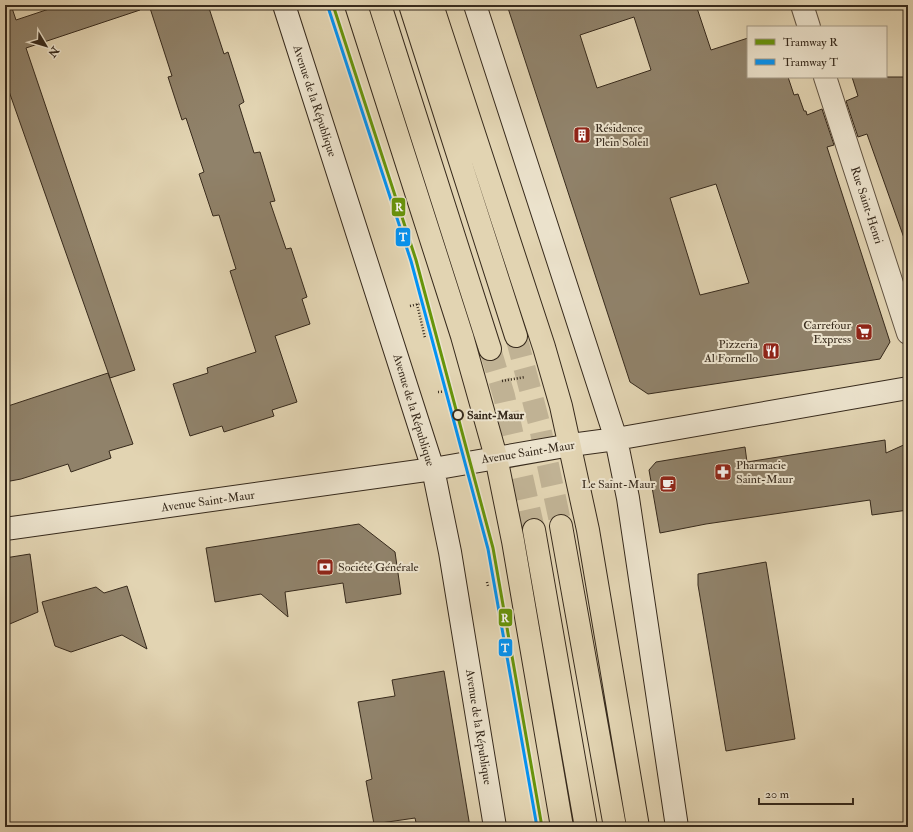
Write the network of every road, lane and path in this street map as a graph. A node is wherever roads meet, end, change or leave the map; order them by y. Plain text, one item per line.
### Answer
1 (284, 5) edge
2 (356, 5) edge
3 (380, 5) edge
4 (410, 5) edge
5 (432, 5) edge
6 (475, 5) edge
7 (802, 5) edge
8 (809, 26) edge
9 (825, 78) edge
10 (425, 303) dead end
11 (417, 304) junction
12 (403, 307) dead end
13 (908, 333) edge
14 (516, 336) tunnel mouth
15 (425, 338) dead end
16 (490, 349) tunnel mouth
17 (531, 376) dead end
18 (495, 382) dead end
19 (908, 388) edge
20 (450, 391) dead end
21 (436, 392) dead end
22 (616, 439) junction
23 (571, 445) junction
24 (496, 457) junction
25 (433, 469) junction
26 (561, 526) tunnel mouth
27 (5, 530) edge
28 (534, 530) tunnel mouth
29 (487, 582) dead end
30 (488, 586) dead end
31 (495, 827) edge
32 (562, 827) edge
33 (586, 827) edge
34 (615, 827) edge
35 (638, 827) edge
36 (677, 827) edge

1 - 25 street, Avenue de la République
2 - 24 main road
3 - 16 main road
4 - 14 main road
5 - 23 main road
6 - 22 street
7 - 8 street
9 - 13 street, Rue Saint-Henri
10 - 11 path
11 - 12 path
11 - 15 path
17 - 18 path
19 - 22 street, Avenue Saint-Maur
20 - 21 path
22 - 23 street, Avenue Saint-Maur
22 - 36 street
23 - 24 street, Avenue Saint-Maur
23 - 35 main road
24 - 25 street, Avenue Saint-Maur
24 - 32 main road
25 - 27 street, Avenue Saint-Maur
25 - 31 street, Avenue de la République
26 - 34 main road
28 - 33 main road
29 - 30 path

